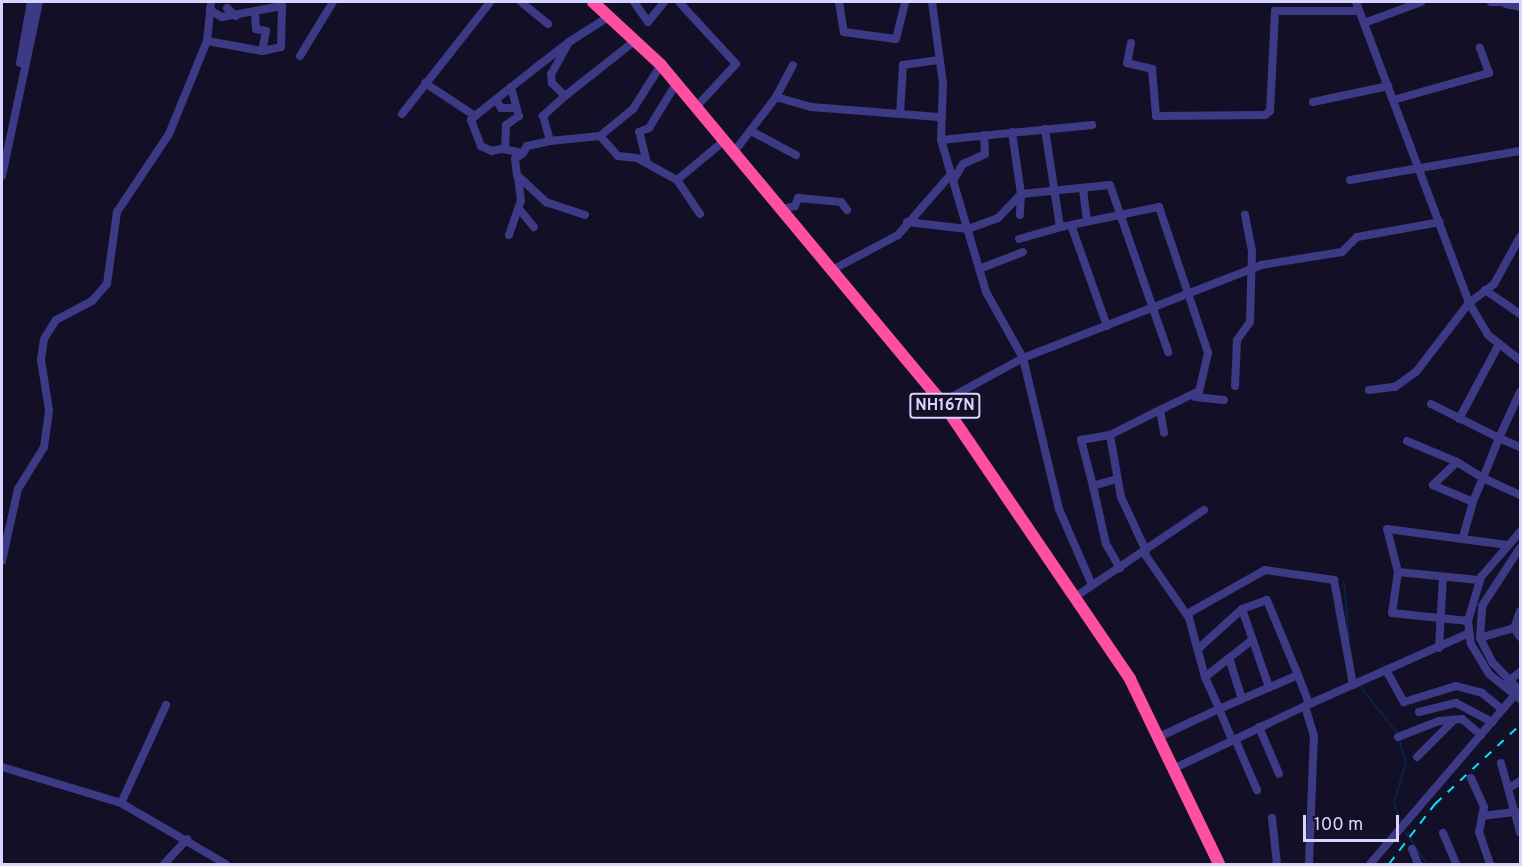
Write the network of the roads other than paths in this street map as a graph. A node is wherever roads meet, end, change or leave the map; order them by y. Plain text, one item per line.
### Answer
1 (31, 2) edge
2 (39, 2) edge
3 (333, 2) edge
4 (490, 2) edge
5 (521, 2) edge
6 (593, 2) edge
7 (634, 2) edge
8 (664, 2) edge
9 (679, 2) edge
10 (839, 2) edge
11 (905, 2) edge
12 (932, 2) edge
13 (1356, 2) edge
14 (1421, 2) edge
15 (1491, 2) edge
16 (1506, 3) edge
17 (210, 6) edge
18 (1521, 7) edge
19 (227, 8) dead end
20 (255, 11) junction
21 (1359, 11) junction
22 (236, 16) junction
23 (610, 16) junction
24 (1364, 23) junction
25 (548, 24) dead end
26 (636, 40) junction
27 (207, 41) junction
28 (569, 42) junction
29 (1131, 43) dead end
30 (1480, 48) dead end
31 (262, 51) junction
32 (300, 56) dead end
33 (940, 60) junction
34 (661, 65) junction
35 (793, 65) dead end
36 (425, 83) junction
37 (19, 84) junction
38 (676, 84) junction
39 (1388, 86) junction
40 (511, 87) junction
41 (565, 96) junction
42 (776, 97) junction
43 (495, 99) junction
44 (1393, 100) junction
45 (1313, 102) dead end
46 (696, 107) junction
47 (515, 108) junction
48 (402, 114) dead end
49 (900, 114) junction
50 (475, 116) junction
51 (939, 117) junction
52 (1092, 125) dead end
53 (1045, 129) junction
54 (750, 130) junction
55 (1012, 132) junction
56 (984, 135) junction
57 (600, 136) junction
58 (941, 140) junction
59 (550, 141) junction
60 (725, 141) junction
61 (503, 149) junction
62 (1521, 151) edge
63 (734, 152) junction
64 (523, 153) junction
65 (796, 155) dead end
66 (647, 163) junction
67 (1418, 165) junction
68 (517, 175) junction
69 (2, 176) edge
70 (953, 176) junction
71 (677, 180) junction
72 (1350, 180) dead end
73 (1083, 189) junction
74 (1054, 190) junction
75 (1021, 194) junction
76 (782, 208) junction
77 (520, 210) junction
78 (847, 210) dead end
79 (1119, 213) junction
80 (700, 214) dead end
81 (585, 215) dead end
82 (1020, 215) dead end
83 (1245, 215) dead end
84 (1087, 221) junction
85 (907, 222) junction
86 (1440, 222) junction
87 (1071, 225) junction
88 (534, 227) dead end
89 (1060, 227) junction
90 (968, 229) junction
91 (509, 235) dead end
92 (1521, 237) edge
93 (1019, 239) dead end
94 (1023, 252) dead end
95 (834, 269) junction
96 (979, 269) junction
97 (1250, 269) junction
98 (1485, 290) junction
99 (1189, 297) junction
100 (1469, 303) junction
101 (1150, 309) junction
102 (1521, 314) edge
103 (1107, 326) junction
104 (1499, 344) junction
105 (1168, 352) dead end
106 (1023, 358) junction
107 (1521, 360) edge
108 (1235, 386) dead end
109 (1369, 390) dead end
110 (1521, 392) edge
111 (1195, 397) junction
112 (1224, 400) dead end
113 (942, 402) junction
114 (1431, 404) dead end
115 (1160, 410) junction
116 (1459, 419) junction
117 (1164, 433) dead end
118 (1110, 435) junction
119 (1499, 438) junction
120 (1407, 441) dead end
121 (1521, 447) edge
122 (1457, 462) junction
123 (1483, 478) junction
124 (1117, 479) junction
125 (1093, 486) junction
126 (1521, 495) edge
127 (1473, 502) junction
128 (1204, 510) dead end
129 (1463, 537) junction
130 (1514, 539) edge
131 (1521, 548) edge
132 (1145, 552) junction
133 (2, 561) edge
134 (1120, 568) junction
135 (1398, 572) junction
136 (1443, 577) junction
137 (1479, 580) junction
138 (1092, 585) junction
139 (1078, 595) junction
140 (1242, 609) junction
141 (1521, 611) edge
142 (1187, 614) junction
143 (1440, 618) junction
144 (1468, 621) junction
145 (1514, 628) junction
146 (1469, 633) junction
147 (1521, 637) edge
148 (1480, 638) junction
149 (1252, 640) junction
150 (1199, 648) junction
151 (1439, 648) junction
152 (1228, 658) junction
153 (1386, 670) junction
154 (1521, 672) edge
155 (1298, 675) junction
156 (1205, 677) junction
157 (1506, 683) junction
158 (1353, 685) junction
159 (1269, 687) junction
160 (1519, 695) edge
161 (1242, 699) junction
162 (166, 705) dead end
163 (1307, 705) junction
164 (1219, 709) junction
165 (1502, 709) junction
166 (1419, 712) dead end
167 (1454, 720) junction
168 (1491, 722) junction
169 (1259, 727) junction
170 (1481, 735) junction
171 (1161, 736) junction
172 (1398, 737) dead end
173 (1233, 740) junction
174 (1417, 758) dead end
175 (1501, 763) dead end
176 (2, 767) edge
177 (1175, 768) junction
178 (1279, 774) dead end
179 (1471, 778) dead end
180 (1521, 781) edge
181 (1509, 788) junction
182 (1257, 790) dead end
183 (121, 803) junction
184 (1516, 812) junction
185 (1482, 816) junction
186 (1272, 818) dead end
187 (1521, 832) edge
188 (1443, 833) dead end
189 (187, 839) junction
190 (1412, 849) dead end
191 (164, 864) edge
192 (226, 864) edge
193 (1219, 864) edge
194 (1277, 864) edge
195 (1309, 864) edge
196 (1370, 864) edge
197 (1418, 864) edge
198 (1456, 864) edge
199 (1490, 864) edge

1 - 37 street
2 - 37 street
3 - 32 street
4 - 36 street
5 - 25 street
6 - 23 highway, NH167N
7 - 8 street
9 - 46 street
10 - 11 street
12 - 33 street
13 - 21 street
14 - 24 street
15 - 16 street
16 - 18 street
17 - 22 street
17 - 27 street
19 - 22 street
20 - 22 street
20 - 31 street
20 - 31 street
21 - 24 street
21 - 29 street
23 - 26 highway, NH167N
23 - 28 street
24 - 39 street
26 - 34 highway, NH167N
26 - 41 street
27 - 31 street
27 - 133 street
28 - 40 street
28 - 41 street
30 - 44 street
33 - 49 street
33 - 51 street
34 - 38 highway, NH167N
34 - 57 street
35 - 42 street
36 - 48 street
36 - 50 street
37 - 69 street
38 - 46 highway, NH167N
38 - 66 street
39 - 44 street
39 - 45 street
40 - 43 street
40 - 47 street
41 - 59 street
42 - 49 street
42 - 54 street
43 - 47 street
43 - 50 street
44 - 67 street
46 - 60 highway, NH167N
47 - 61 street
49 - 51 street
50 - 61 street
51 - 58 street
52 - 53 street
53 - 55 street
53 - 74 street
54 - 63 street
54 - 65 street
55 - 56 street
55 - 75 street
56 - 58 street
56 - 70 street
57 - 59 street
57 - 66 street
58 - 70 street
59 - 64 street
60 - 63 highway, NH167N
60 - 71 street
61 - 64 street
62 - 67 street
63 - 76 highway, NH167N
64 - 68 street
66 - 71 street
67 - 72 street
67 - 86 street
68 - 77 street
68 - 81 street
70 - 85 street
70 - 90 street
71 - 80 street
73 - 74 street
73 - 79 street
73 - 84 street
74 - 75 street
74 - 89 street
75 - 82 street
75 - 90 street
76 - 78 street
76 - 95 highway, NH167N
77 - 88 street
77 - 91 street
79 - 84 street
79 - 99 street
79 - 101 street
83 - 97 street
84 - 87 street
85 - 90 street
85 - 95 street
86 - 97 street
86 - 100 street
87 - 89 street
87 - 103 street
89 - 93 street
90 - 96 street
92 - 98 street
94 - 96 street
95 - 113 highway, NH167N
96 - 106 street
97 - 99 street
97 - 108 street
98 - 100 street
98 - 102 street
99 - 101 street
99 - 111 street
100 - 104 street
100 - 109 street
101 - 103 street
101 - 105 street
103 - 106 street
104 - 107 street
104 - 116 street
106 - 113 street
106 - 138 street
110 - 119 street
111 - 112 street
111 - 115 street
113 - 139 highway, NH167N
114 - 116 street
115 - 117 street
115 - 118 street
116 - 119 street
118 - 124 street
118 - 125 street
119 - 121 street
119 - 123 street
120 - 122 street
122 - 123 street
122 - 127 street
123 - 126 street
123 - 127 street
124 - 125 street
124 - 132 street
125 - 134 street
127 - 129 street
128 - 132 street
129 - 130 street
129 - 135 street
130 - 137 street
131 - 148 street
132 - 134 street
132 - 142 street
134 - 138 street
135 - 136 street
135 - 143 street
136 - 137 street
136 - 143 street
137 - 144 street
138 - 139 street
139 - 171 highway, NH167N
140 - 149 street
140 - 150 street
140 - 155 street
141 - 145 street
142 - 150 street
142 - 158 street
143 - 144 street
143 - 151 street
144 - 146 street
145 - 147 street
145 - 148 street
146 - 151 street
146 - 157 street
148 - 157 street
149 - 152 street
149 - 159 street
150 - 156 street
151 - 153 street
152 - 156 street
152 - 161 street
153 - 158 street
153 - 165 street
154 - 157 street
155 - 159 street
155 - 163 street
156 - 164 street
157 - 160 street
158 - 163 street
159 - 161 street
160 - 165 street
161 - 164 street
162 - 183 street
163 - 169 street
163 - 195 street
164 - 171 street
164 - 173 street
165 - 168 street
166 - 168 street
167 - 170 street
167 - 172 street
167 - 174 street
168 - 170 street
169 - 173 street
169 - 178 street
170 - 196 street
171 - 177 highway, NH167N
173 - 177 street
173 - 182 street
175 - 181 street
176 - 183 street
177 - 193 highway, NH167N
179 - 185 street
180 - 181 street
181 - 184 street
183 - 189 street
184 - 185 street
184 - 187 street
185 - 199 street
186 - 194 street
188 - 198 street
189 - 191 street
189 - 192 street
190 - 197 street

